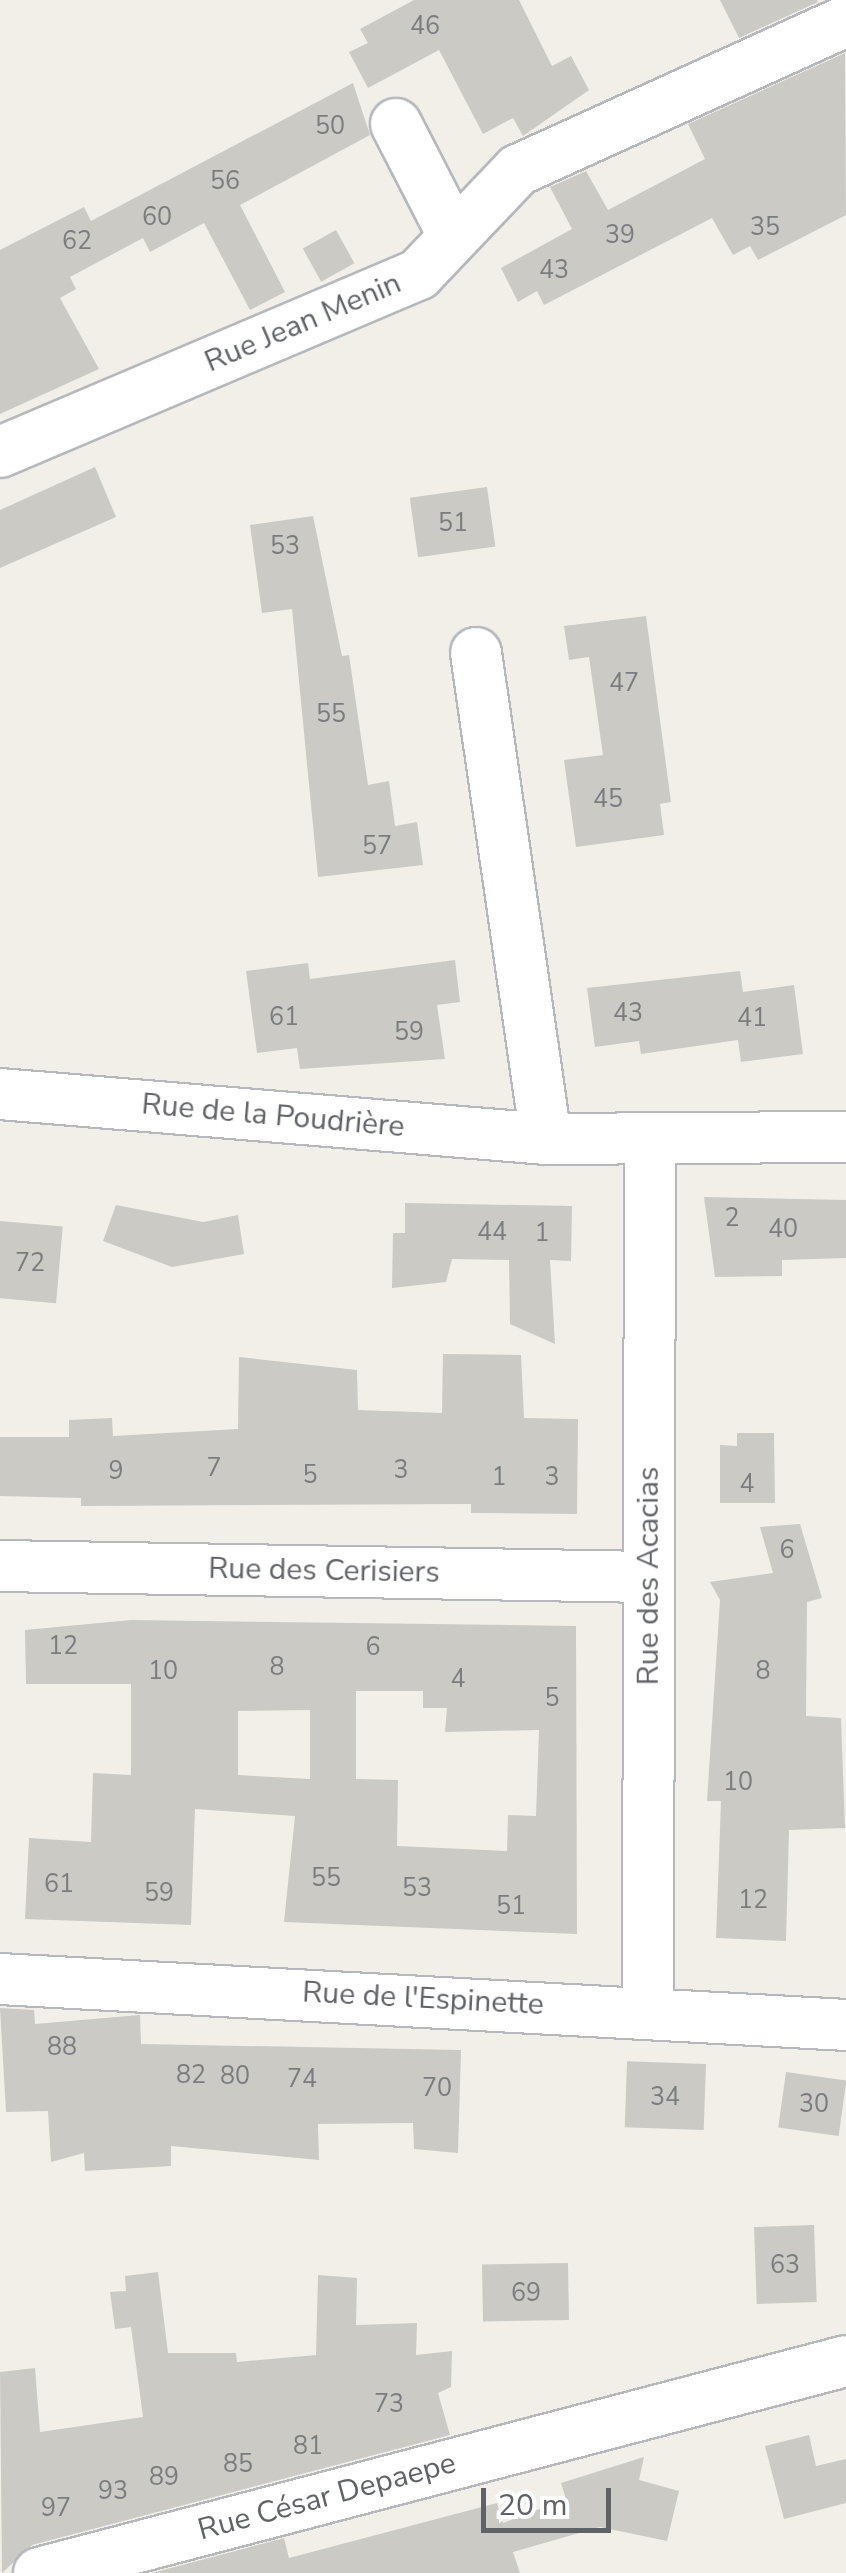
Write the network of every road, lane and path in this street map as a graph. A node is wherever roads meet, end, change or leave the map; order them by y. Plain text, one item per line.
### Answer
1 (846, 20) edge
2 (396, 124) dead end
3 (453, 234) junction
4 (0, 452) edge
5 (476, 653) dead end
6 (0, 1094) edge
7 (846, 1138) edge
8 (546, 1139) junction
9 (650, 1142) junction
10 (0, 1566) edge
11 (648, 1577) junction
12 (0, 1979) edge
13 (648, 2009) junction
14 (846, 2024) edge
15 (846, 2361) edge
16 (39, 2573) edge

1 - 3 street, Rue Jean Menin
2 - 3 street
3 - 4 street, Rue Jean Menin
5 - 8 street
6 - 8 street, Rue de la Poudrière
7 - 9 street, Rue de la Poudrière
8 - 9 street, Rue de la Poudrière
9 - 11 street, Rue des Acacias
10 - 11 street, Rue des Cerisiers
11 - 13 street, Rue des Acacias
12 - 13 street, Rue de l'Espinette
13 - 14 street, Rue de l'Espinette
15 - 16 street, Rue César Depaepe

